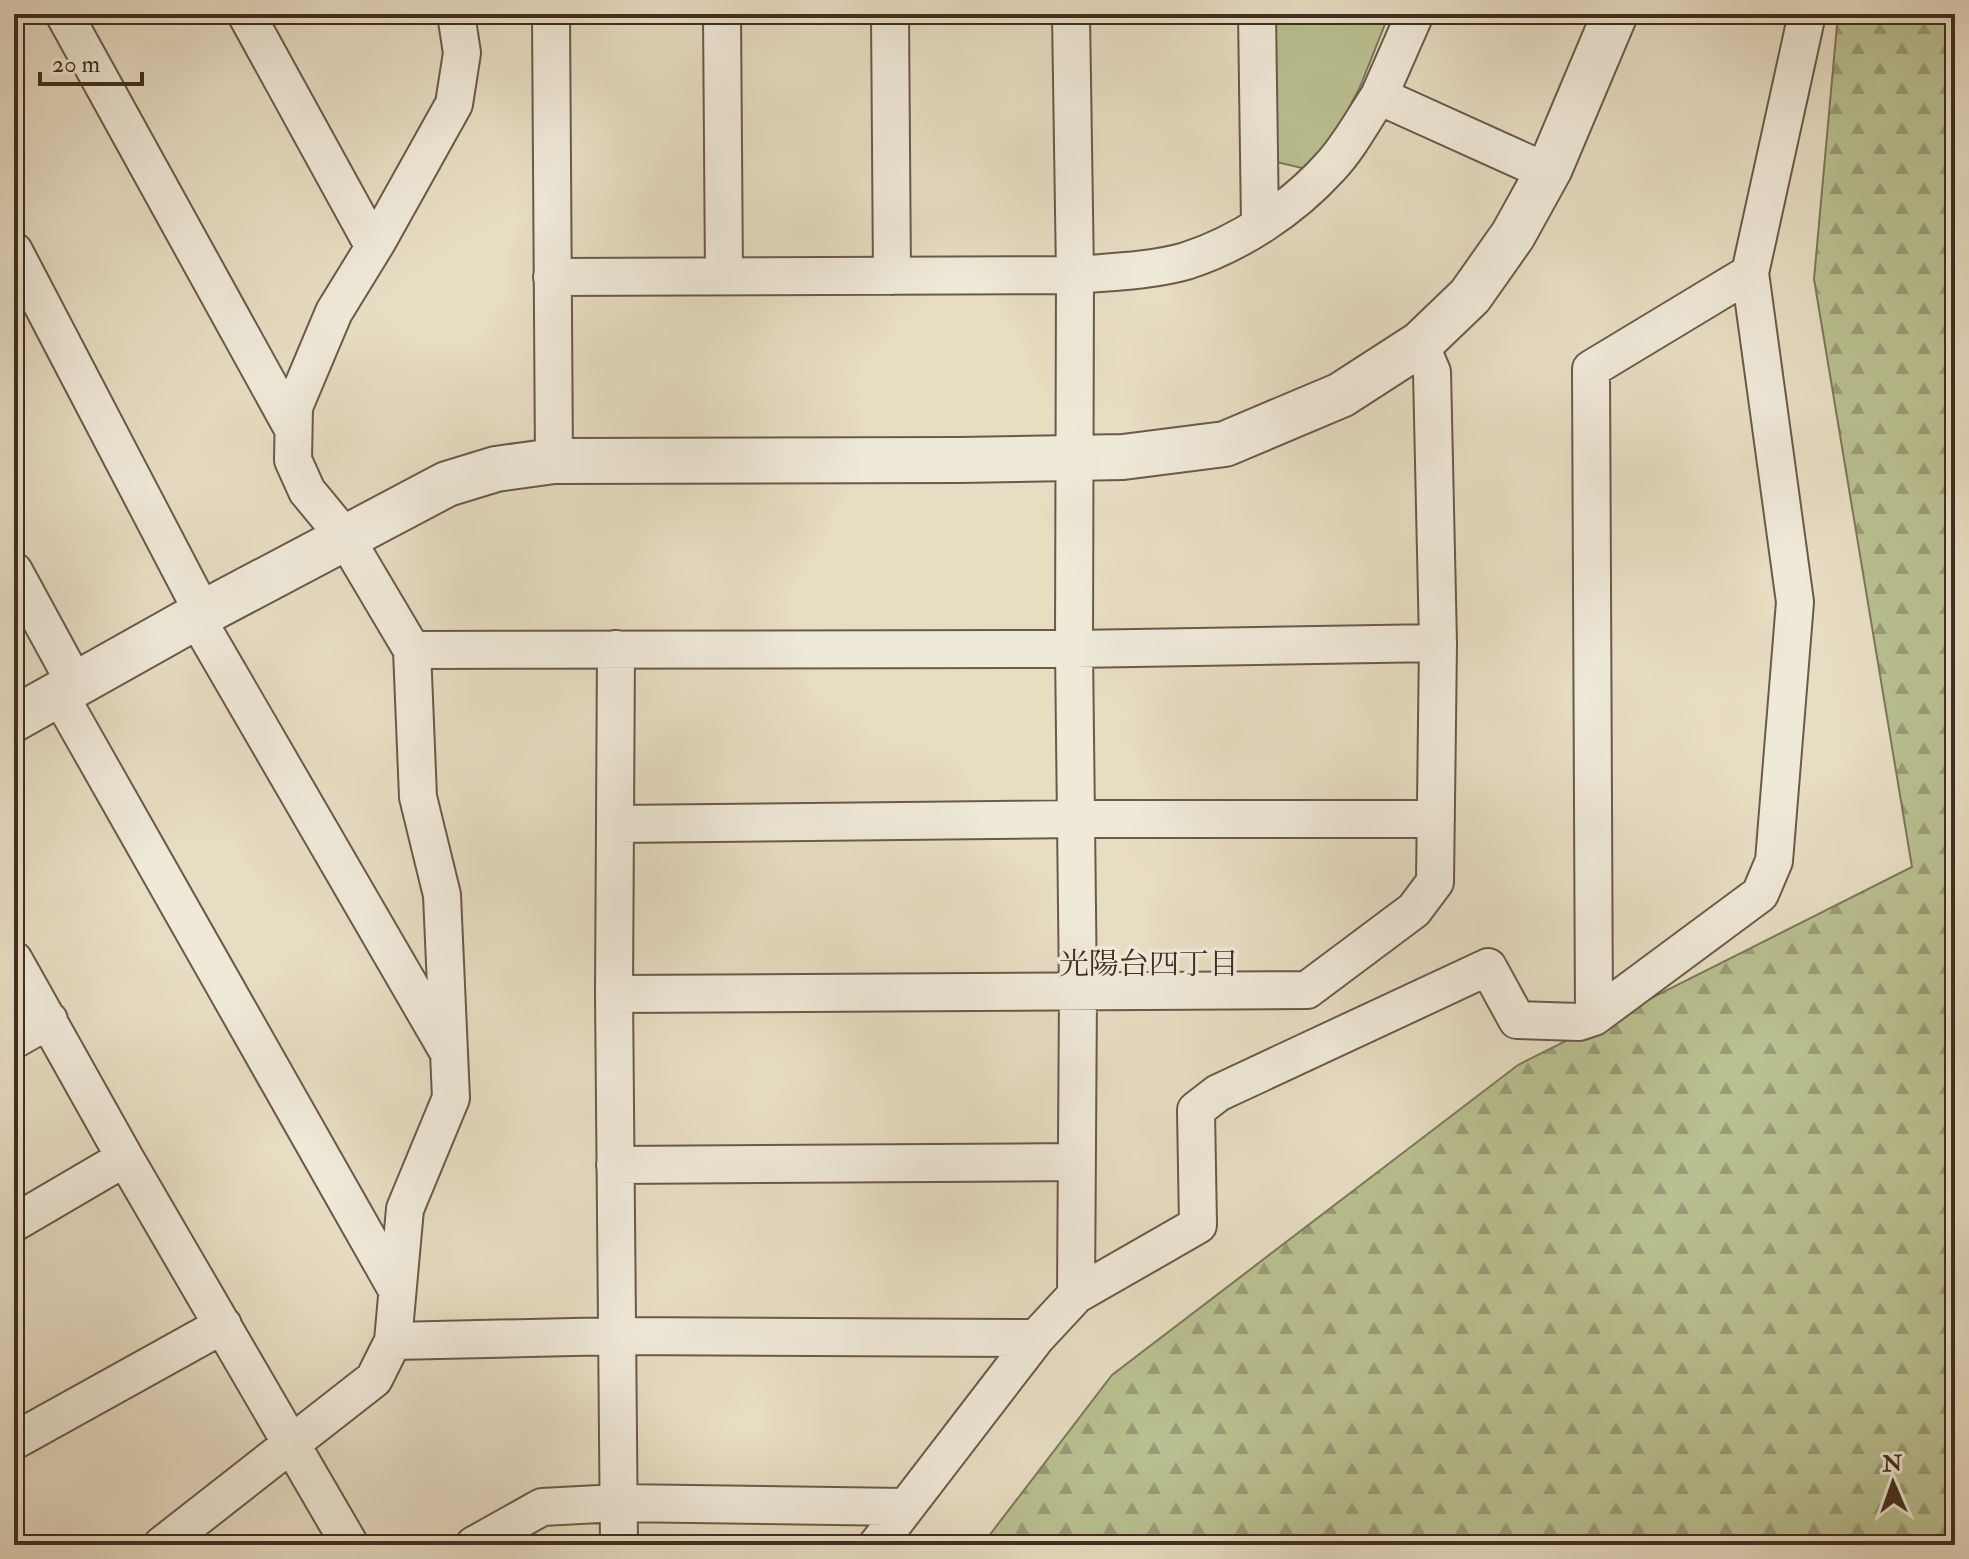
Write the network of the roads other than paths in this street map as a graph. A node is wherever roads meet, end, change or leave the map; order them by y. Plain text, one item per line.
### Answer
1 (64, 14) edge
2 (246, 14) edge
3 (456, 14) edge
4 (551, 14) edge
5 (722, 14) edge
6 (890, 14) edge
7 (1071, 14) edge
8 (1257, 14) edge
9 (1415, 14) edge
10 (1615, 14) edge
11 (1807, 14) edge
12 (1379, 96) junction
13 (1547, 172) junction
14 (1260, 224) junction
15 (374, 247) junction
16 (14, 251) edge
17 (1750, 273) junction
18 (1075, 275) junction
19 (724, 276) junction
20 (892, 276) junction
21 (552, 277) junction
22 (1420, 344) junction
23 (293, 429) junction
24 (1076, 457) junction
25 (554, 461) junction
26 (345, 537) junction
27 (14, 571) edge
28 (199, 615) junction
29 (1438, 643) junction
30 (616, 649) junction
31 (1074, 649) junction
32 (412, 650) junction
33 (68, 689) junction
34 (14, 719) edge
35 (1076, 819) junction
36 (1436, 819) junction
37 (615, 824) junction
38 (14, 960) edge
39 (1078, 993) junction
40 (614, 994) junction
41 (1594, 1017) junction
42 (49, 1020) junction
43 (14, 1040) edge
44 (449, 1053) junction
45 (125, 1158) junction
46 (1077, 1162) junction
47 (615, 1165) junction
48 (14, 1223) edge
49 (397, 1290) junction
50 (1076, 1295) junction
51 (223, 1325) junction
52 (616, 1336) junction
53 (1036, 1338) junction
54 (393, 1341) junction
55 (14, 1441) edge
56 (291, 1442) junction
57 (618, 1503) junction
58 (906, 1507) junction
59 (162, 1545) edge
60 (350, 1545) edge
61 (474, 1545) edge
62 (619, 1545) edge
63 (877, 1545) edge

1 - 23 street
2 - 15 street
3 - 15 street
4 - 21 street
5 - 19 street
6 - 20 street
7 - 18 street
8 - 14 street
9 - 12 street
10 - 13 street
11 - 17 street
12 - 13 street
12 - 14 street
13 - 22 street
14 - 18 street
15 - 23 street
16 - 28 street
17 - 41 street
17 - 41 street
18 - 20 street
18 - 24 street
19 - 20 street
19 - 21 street
21 - 25 street
22 - 24 street
22 - 29 street
23 - 26 street
24 - 25 street
24 - 31 street
25 - 26 street
26 - 28 street
26 - 32 street
27 - 33 street
28 - 33 street
28 - 44 street
29 - 31 street
29 - 36 street
30 - 31 street
30 - 32 street
30 - 37 street
31 - 35 street
32 - 44 street
33 - 34 street
33 - 49 street
35 - 36 street
35 - 37 street
35 - 39 street
36 - 39 street
37 - 40 street
38 - 42 street
39 - 40 street
39 - 46 street
40 - 47 street
41 - 50 street
42 - 43 street
42 - 45 street
44 - 49 street
45 - 48 street
45 - 51 street
46 - 47 street
46 - 50 street
47 - 52 street
49 - 54 street
50 - 53 street
51 - 55 street
51 - 56 street
52 - 53 street
52 - 54 street
52 - 57 street
53 - 58 street
54 - 56 street
56 - 59 street
56 - 60 street
57 - 58 street
57 - 61 street
57 - 62 street
58 - 63 street

